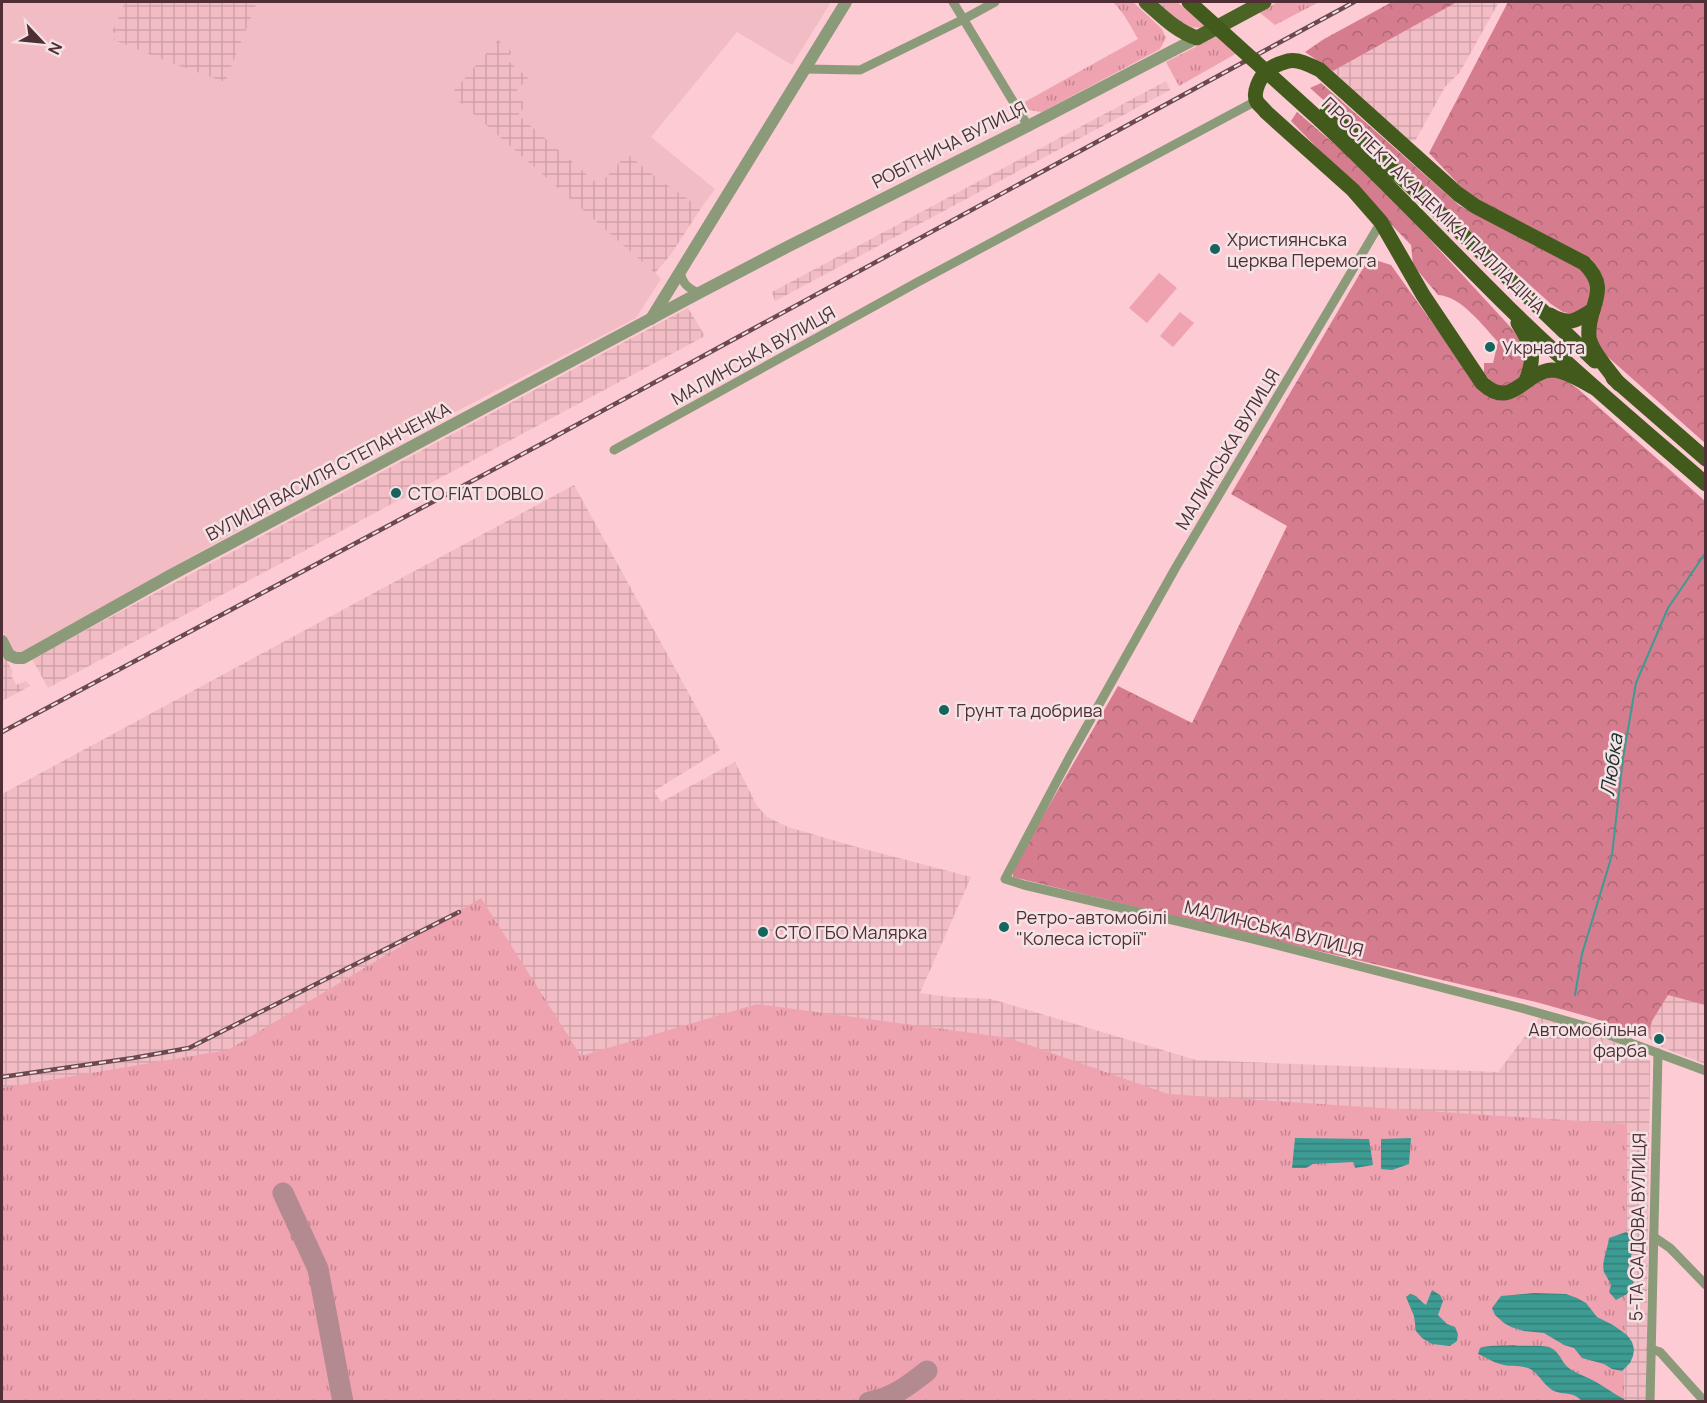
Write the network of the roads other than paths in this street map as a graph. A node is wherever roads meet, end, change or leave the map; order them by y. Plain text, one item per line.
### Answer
1 (846, 2) edge
2 (952, 2) edge
3 (996, 2) edge
4 (1146, 2) edge
5 (1189, 2) edge
6 (1203, 2) edge
7 (1264, 2) edge
8 (964, 19) junction
9 (1171, 25) junction
10 (1197, 38) junction
11 (1175, 48) junction
12 (805, 69) junction
13 (1256, 101) junction
14 (1324, 116) junction
15 (1028, 126) junction
16 (1381, 222) junction
17 (680, 271) junction
18 (699, 293) junction
19 (1509, 308) junction
20 (1540, 309) junction
21 (1593, 310) junction
22 (651, 320) junction
23 (1526, 381) junction
24 (1619, 384) junction
25 (1595, 388) junction
26 (614, 450) dead end
27 (1706, 459) edge
28 (1706, 484) edge
29 (2, 641) edge
30 (1658, 1053) junction
31 (1706, 1071) edge
32 (1654, 1237) junction
33 (1706, 1285) edge
34 (1651, 1349) junction
35 (1650, 1401) edge
36 (1705, 1401) edge

1 - 12 street
2 - 8 street
3 - 8 street
4 - 9 main road
5 - 14 highway, ПРОСПЕКТ АКАДЕМІКА ПАЛЛАДІНА, bridge
6 - 14 highway, ПРОСПЕКТ АКАДЕМІКА ПАЛЛАДІНА
7 - 10 main road, РОБІТНИЧА ВУЛИЦЯ
8 - 12 street
8 - 15 street
9 - 10 main road
9 - 11 street
10 - 11 street, РОБІТНИЧА ВУЛИЦЯ
11 - 15 street, РОБІТНИЧА ВУЛИЦЯ
12 - 17 street
13 - 16 highway
13 - 21 highway
13 - 26 street, МАЛИНСЬКА ВУЛИЦЯ
14 - 19 highway, ПРОСПЕКТ АКАДЕМІКА ПАЛЛАДІНА
14 - 20 highway, ПРОСПЕКТ АКАДЕМІКА ПАЛЛАДІНА
15 - 18 street, РОБІТНИЧА ВУЛИЦЯ
16 - 23 highway
16 - 30 street, МАЛИНСЬКА ВУЛИЦЯ
17 - 18 street
17 - 22 street
18 - 22 street, РОБІТНИЧА ВУЛИЦЯ
19 - 23 highway
19 - 25 highway, ПРОСПЕКТ АКАДЕМІКА ПАЛЛАДІНА
20 - 21 highway
20 - 24 highway, ПРОСПЕКТ АКАДЕМІКА ПАЛЛАДІНА
21 - 24 highway
22 - 29 street, ВУЛИЦЯ ВАСИЛЯ СТЕПАНЧЕНКА
23 - 25 highway
24 - 27 highway, ПРОСПЕКТ АКАДЕМІКА ПАЛЛАДІНА
25 - 28 highway, ПРОСПЕКТ АКАДЕМІКА ПАЛЛАДІНА
30 - 31 street, МАЛИНСЬКА ВУЛИЦЯ
30 - 32 street, 5-ТА САДОВА ВУЛИЦЯ
32 - 33 street
32 - 34 street, 5-ТА САДОВА ВУЛИЦЯ
34 - 35 street, 5-ТА САДОВА ВУЛИЦЯ
34 - 36 street

